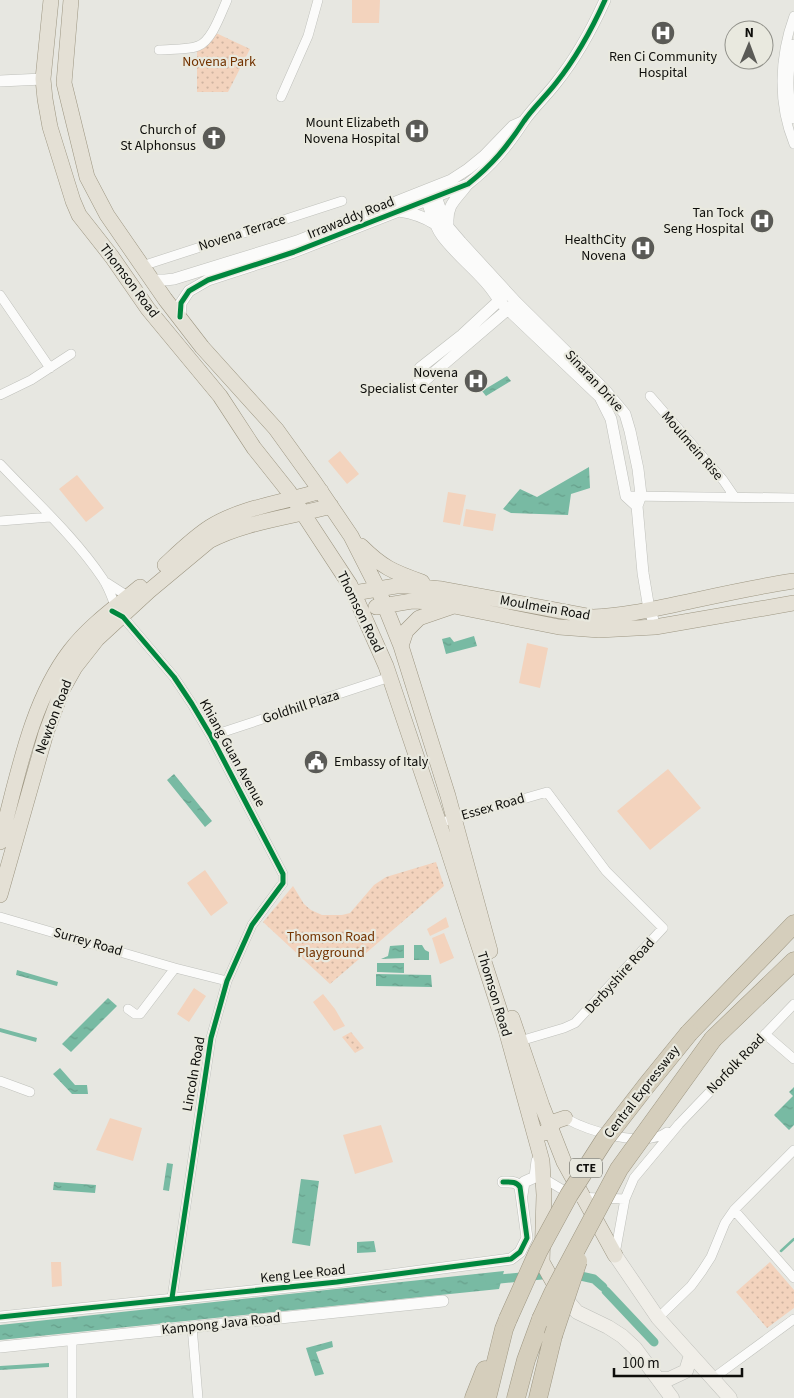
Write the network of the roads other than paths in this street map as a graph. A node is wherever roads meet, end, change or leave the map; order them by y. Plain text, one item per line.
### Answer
1 (51, 0) edge
2 (71, 0) edge
3 (227, 0) edge
4 (318, 0) edge
5 (605, 0) edge
6 (794, 16) edge
7 (794, 44) edge
8 (159, 50) dead end
9 (43, 79) junction
10 (0, 81) edge
11 (281, 97) dead end
12 (794, 119) edge
13 (524, 121) junction
14 (794, 144) edge
15 (468, 184) junction
16 (430, 194) junction
17 (342, 201) dead end
18 (397, 211) junction
19 (435, 224) junction
20 (449, 228) junction
21 (142, 266) junction
22 (151, 280) junction
23 (508, 293) junction
24 (0, 297) edge
25 (499, 301) junction
26 (512, 306) junction
27 (180, 317) junction
28 (72, 354) dead end
29 (50, 368) junction
30 (0, 395) edge
31 (650, 396) dead end
32 (0, 464) edge
33 (321, 491) junction
34 (734, 496) junction
35 (794, 498) edge
36 (293, 499) junction
37 (639, 501) junction
38 (330, 506) junction
39 (303, 514) junction
40 (50, 517) junction
41 (0, 521) edge
42 (351, 536) junction
43 (104, 581) junction
44 (794, 581) edge
45 (378, 589) junction
46 (442, 589) junction
47 (354, 593) junction
48 (129, 597) junction
49 (794, 603) edge
50 (384, 605) junction
51 (455, 606) junction
52 (654, 609) junction
53 (361, 610) junction
54 (117, 612) junction
55 (655, 627) junction
56 (401, 646) junction
57 (390, 677) junction
58 (211, 736) junction
59 (547, 792) joint
60 (446, 821) junction
61 (0, 842) edge
62 (282, 869) joint
63 (0, 895) edge
64 (0, 917) edge
65 (794, 924) edge
66 (794, 961) edge
67 (175, 968) junction
68 (226, 981) junction
69 (794, 1004) edge
70 (128, 1009) dead end
71 (765, 1034) junction
72 (520, 1041) junction
73 (794, 1060) edge
74 (0, 1081) edge
75 (30, 1092) dead end
76 (542, 1106) junction
77 (566, 1118) junction
78 (679, 1124) junction
79 (549, 1125) junction
80 (537, 1141) junction
81 (792, 1155) edge
82 (543, 1178) junction
83 (503, 1182) dead end
84 (522, 1195) junction
85 (625, 1199) junction
86 (734, 1210) junction
87 (576, 1248) junction
88 (615, 1255) junction
89 (794, 1278) edge
90 (554, 1283) joint
91 (172, 1298) junction
92 (442, 1300) dead end
93 (0, 1317) edge
94 (658, 1318) junction
95 (794, 1319) edge
96 (506, 1324) junction
97 (192, 1326) junction
98 (72, 1340) junction
99 (0, 1347) edge
100 (691, 1355) junction
101 (658, 1379) junction
102 (712, 1379) junction
103 (72, 1398) edge
104 (198, 1398) edge
105 (474, 1398) edge
106 (487, 1398) edge
107 (516, 1398) edge
108 (538, 1398) edge
109 (672, 1398) edge
110 (730, 1398) edge

1 - 9 main road, Thomson Road
2 - 21 main road, Thomson Road
3 - 8 street
4 - 11 street
5 - 13 street, Irrawaddy Road
6 - 14 street
7 - 12 street
9 - 10 street
9 - 36 main road, Thomson Road
13 - 15 street, Irrawaddy Road
13 - 16 street, Irrawaddy Road
15 - 16 street, Irrawaddy Road
15 - 20 street
16 - 18 street, Irrawaddy Road
16 - 19 street, Sinaran Drive
16 - 20 street, Sinaran Drive
16 - 22 street, Irrawaddy Road
17 - 21 street, Novena Terrace
18 - 19 street
18 - 27 street, Irrawaddy Road
19 - 25 street, Sinaran Drive
20 - 23 street, Sinaran Drive
21 - 22 main road, Thomson Road
22 - 27 main road, Thomson Road
23 - 25 street
23 - 26 street, Sinaran Drive
24 - 29 street
25 - 26 street, Sinaran Drive
25 - 26 street
26 - 37 street, Sinaran Drive
26 - 37 street, Sinaran Drive
27 - 33 main road, Thomson Road
28 - 29 street
29 - 30 street
31 - 34 street, Moulmein Rise
32 - 40 street
33 - 36 main road
33 - 38 main road, Thomson Road
34 - 35 street, Moulmein Rise
34 - 37 street, Moulmein Rise
36 - 39 main road, Thomson Road
36 - 48 main road, Newton Road
37 - 52 street, Sinaran Drive
38 - 39 main road, Newton Road
38 - 42 main road, Thomson Road
39 - 47 main road, Thomson Road
39 - 54 main road, Newton Road
40 - 41 street
40 - 43 street
42 - 45 main road, Thomson Road
42 - 46 main road
43 - 48 street
43 - 54 street, Khiang Guan Avenue
44 - 52 main road, Moulmein Road
45 - 46 main road, Moulmein Road
45 - 47 main road, Moulmein Road
45 - 50 main road, Thomson Road
46 - 52 main road, Moulmein Road
47 - 53 main road, Thomson Road
48 - 54 main road, Newton Road
49 - 55 main road, Moulmein Road
50 - 51 main road, Moulmein Road
50 - 53 main road, Moulmein Road
50 - 56 main road, Thomson Road
51 - 55 main road, Moulmein Road
51 - 56 main road
52 - 55 street, Sinaran Drive
53 - 57 main road, Thomson Road
54 - 58 street, Khiang Guan Avenue
54 - 61 main road, Newton Road
54 - 63 main road, Newton Road
56 - 60 main road, Thomson Road
57 - 58 street, Goldhill Plaza
57 - 60 main road, Thomson Road
58 - 62 street, Khiang Guan Avenue
59 - 60 street, Essex Road
59 - 72 street, Derbyshire Road
60 - 72 main road, Thomson Road
60 - 80 main road, Thomson Road
62 - 68 street, Lincoln Road
64 - 67 street, Surrey Road
65 - 96 highway, Central Expressway / CTE, bridge
66 - 87 highway, Central Expressway / CTE, bridge
67 - 68 street, Surrey Road
67 - 70 street
68 - 91 street, Lincoln Road
69 - 71 street, Norfolk Road
71 - 73 street
71 - 78 street, Norfolk Road
72 - 76 main road, Thomson Road
74 - 75 street
76 - 77 main road
76 - 79 main road, Thomson Road
77 - 78 street, Norfolk Road
77 - 79 main road
78 - 85 street, Norfolk Road
79 - 80 main road
79 - 88 main road, Thomson Road
80 - 82 main road, Thomson Road
80 - 84 street
81 - 86 street
82 - 85 street
82 - 90 main road, Thomson Road
83 - 84 street
84 - 91 street, Keng Lee Road
85 - 88 street, Norfolk Road
86 - 89 street
86 - 94 street
87 - 107 highway, Central Expressway / CTE, bridge
87 - 108 highway, bridge
88 - 94 main road
90 - 101 main road
91 - 93 street, Keng Lee Road
92 - 97 street, Kampong Java Road
94 - 100 main road
95 - 102 street
96 - 105 highway
96 - 106 highway, Central Expressway / CTE
97 - 98 street, Kampong Java Road
97 - 104 street
98 - 99 street, Kampong Java Road
98 - 103 street
100 - 101 main road
100 - 102 main road
101 - 109 main road
102 - 110 main road

